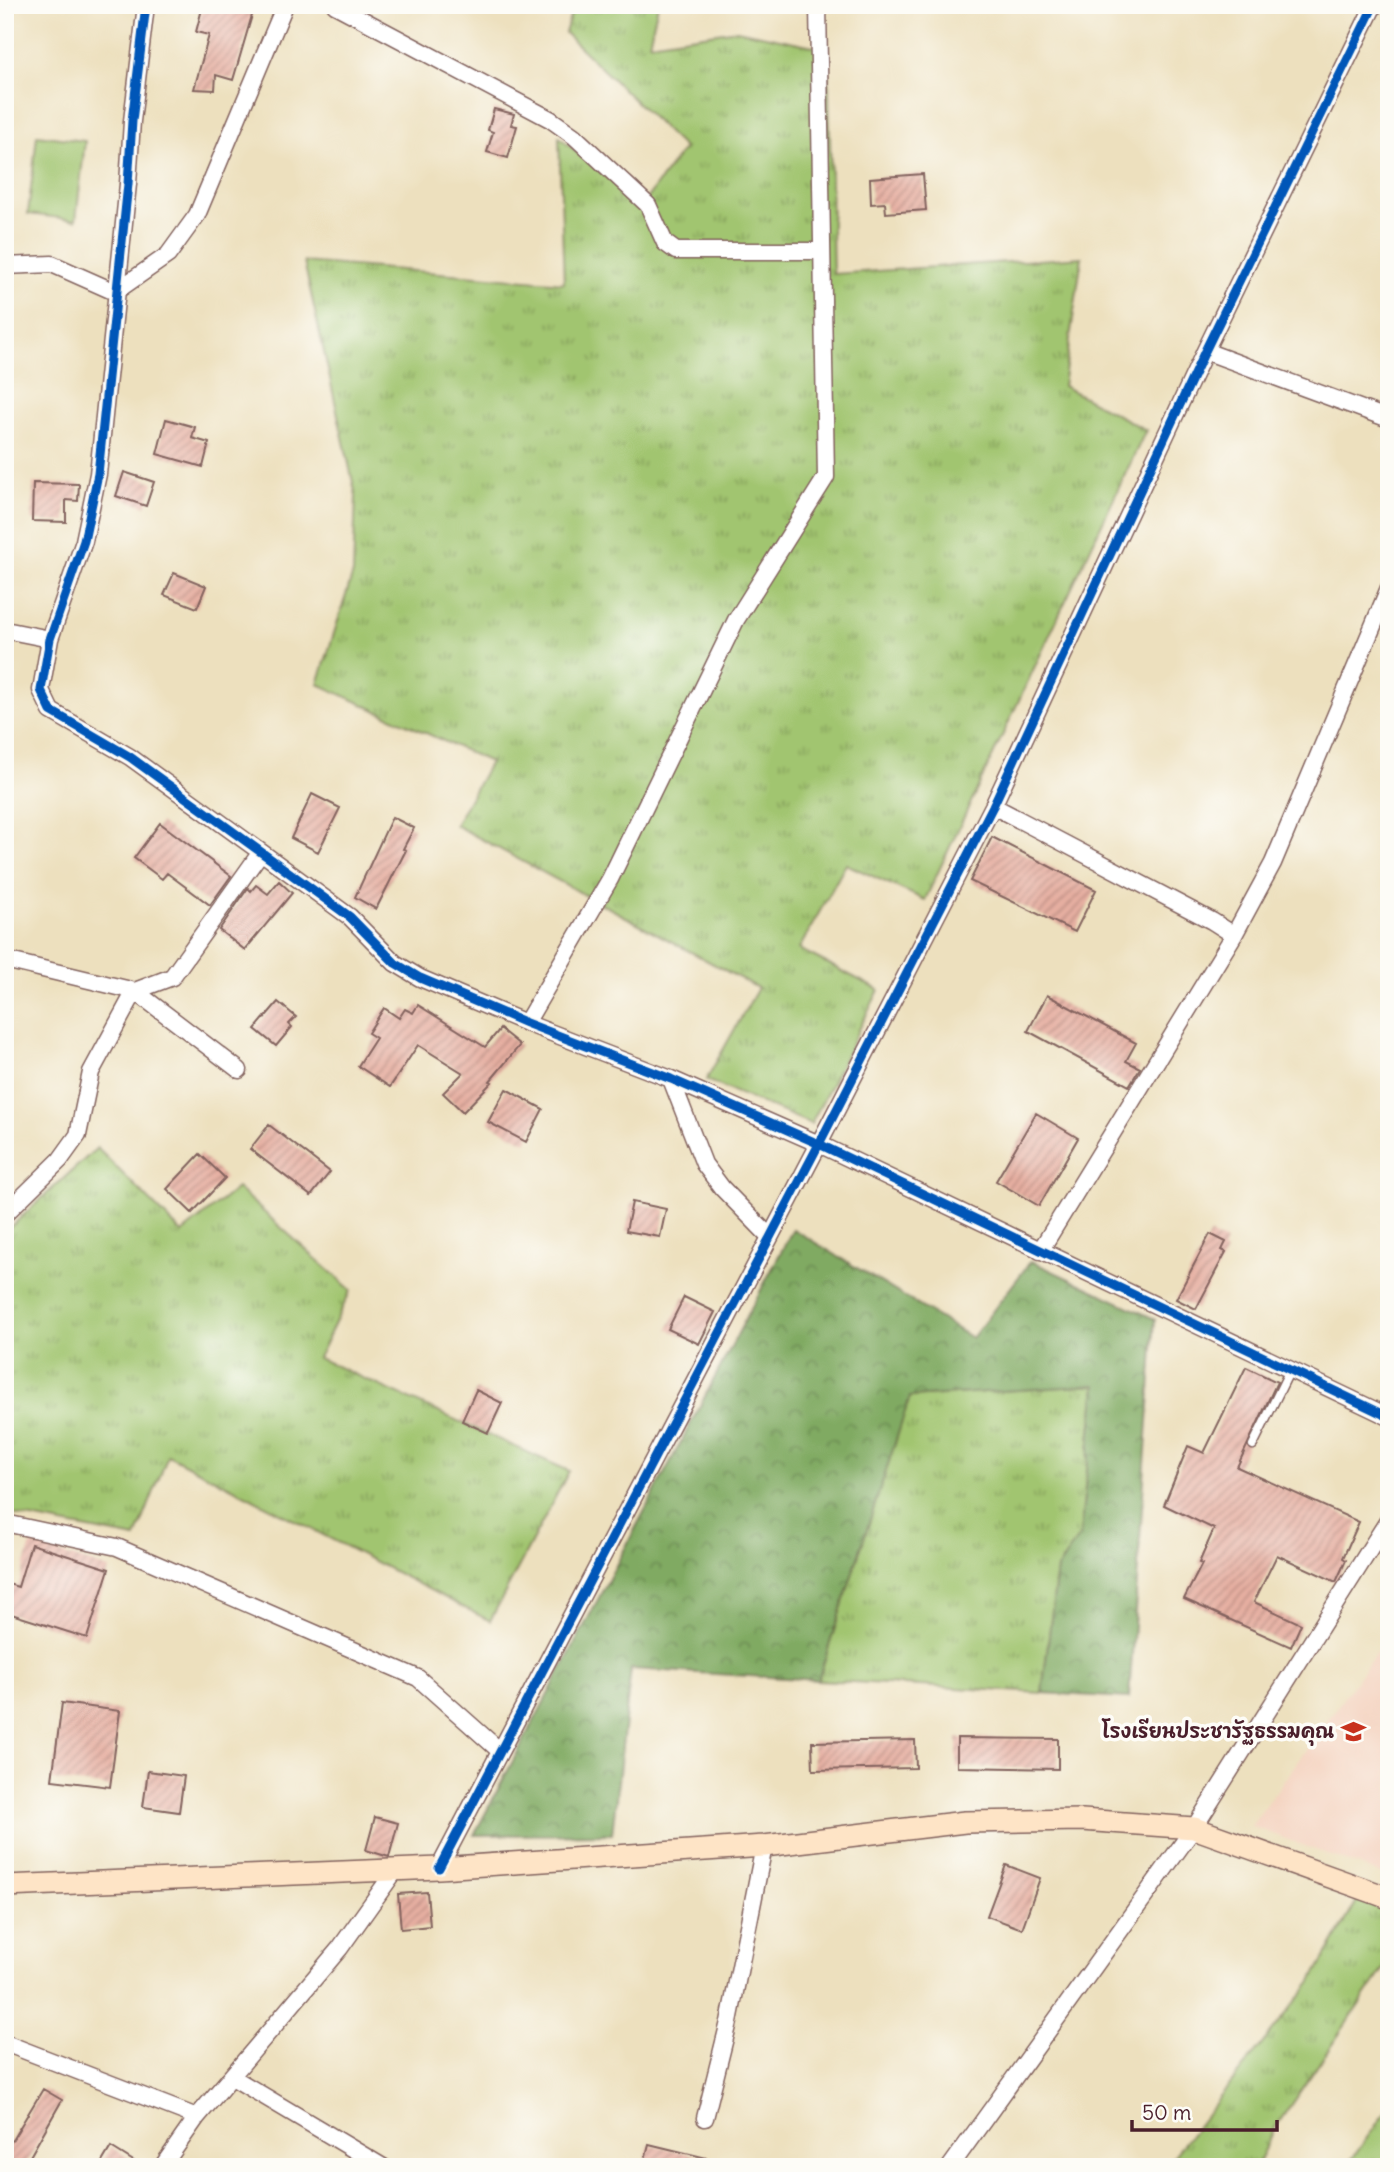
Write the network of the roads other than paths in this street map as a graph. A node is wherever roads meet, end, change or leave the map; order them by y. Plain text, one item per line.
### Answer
1 (146, 5) edge
2 (285, 5) edge
3 (335, 5) edge
4 (818, 5) edge
5 (1374, 5) edge
6 (822, 251) junction
7 (5, 266) edge
8 (116, 292) junction
9 (1205, 351) junction
10 (1389, 419) edge
11 (1389, 588) edge
12 (5, 630) edge
13 (50, 639) junction
14 (993, 806) junction
15 (261, 852) junction
16 (1234, 935) junction
17 (5, 960) edge
18 (135, 991) junction
19 (526, 1023) junction
20 (239, 1070) dead end
21 (671, 1079) junction
22 (819, 1144) junction
23 (5, 1214) edge
24 (769, 1236) junction
25 (1040, 1251) junction
26 (1290, 1370) junction
27 (1389, 1417) edge
28 (1253, 1445) dead end
29 (1389, 1518) edge
30 (5, 1523) edge
31 (500, 1751) junction
32 (1194, 1828) junction
33 (764, 1846) junction
34 (397, 1868) junction
35 (439, 1868) junction
36 (5, 1886) edge
37 (1389, 1898) edge
38 (5, 2043) edge
39 (232, 2077) junction
40 (197, 2117) junction
41 (705, 2118) dead end
42 (162, 2167) edge
43 (383, 2167) edge
44 (950, 2167) edge

1 - 8 street
2 - 8 street
3 - 6 street
4 - 6 street
5 - 9 street
6 - 19 street
7 - 8 street
8 - 13 street
9 - 10 street
9 - 14 street
11 - 16 street
12 - 13 street
13 - 15 street
14 - 16 street
14 - 22 street
15 - 18 street
15 - 19 street
16 - 25 street
17 - 18 street
18 - 20 street
18 - 23 street
19 - 21 street
21 - 22 street
21 - 24 street
22 - 24 street
22 - 25 street
24 - 31 street
25 - 26 street
26 - 27 street
26 - 28 lane
29 - 32 street
30 - 31 street
31 - 35 street
32 - 33 street
32 - 37 street
32 - 44 street
33 - 35 street
33 - 41 street
34 - 35 street
34 - 36 street
34 - 39 street
38 - 40 street
39 - 40 street
39 - 43 street
40 - 42 street

